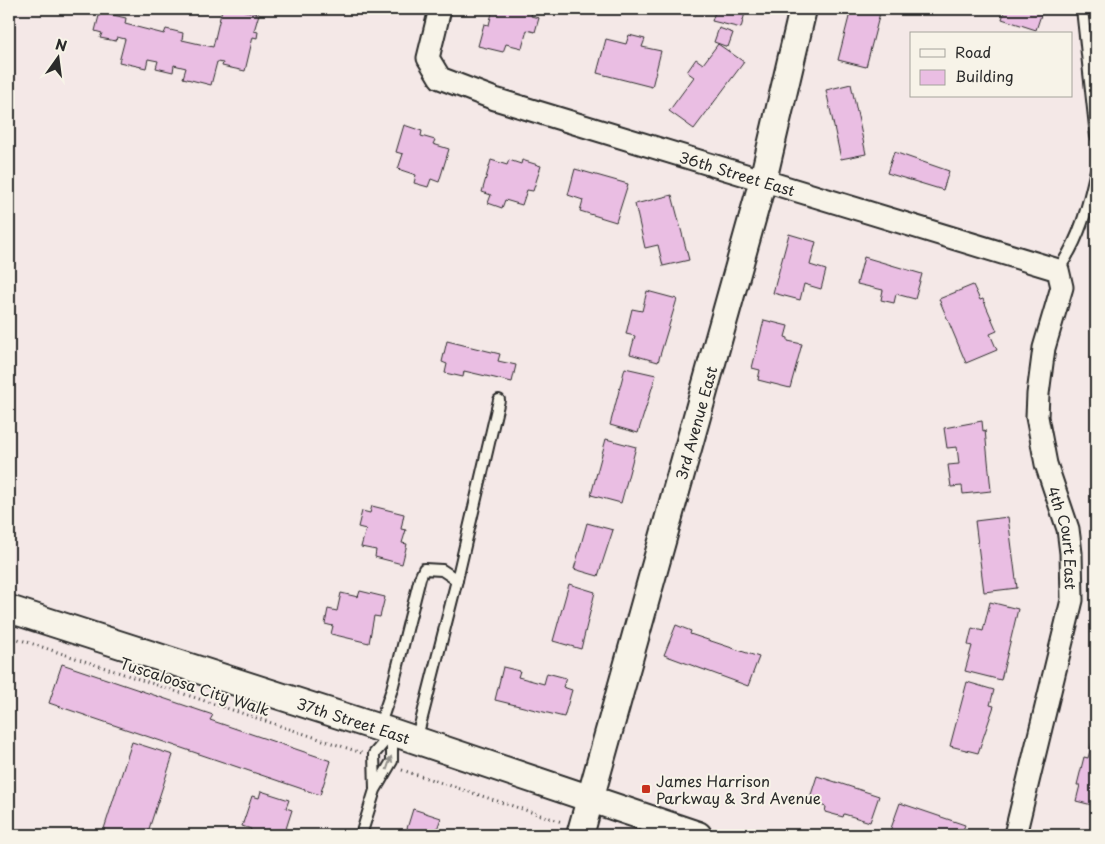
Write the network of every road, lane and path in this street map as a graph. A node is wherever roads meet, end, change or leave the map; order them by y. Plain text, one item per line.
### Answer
1 (440, 9) edge
2 (803, 9) edge
3 (1082, 9) edge
4 (1096, 136) edge
5 (1096, 170) edge
6 (763, 180) junction
7 (1058, 270) junction
8 (499, 400) dead end
9 (457, 580) junction
10 (9, 609) edge
11 (9, 636) edge
12 (395, 734) junction
13 (374, 757) junction
14 (389, 766) junction
15 (375, 790) junction
16 (589, 800) junction
17 (581, 832) edge
18 (361, 835) edge
19 (698, 835) edge
20 (1015, 835) edge

1 - 6 street, 36th Street East
2 - 6 street, 3rd Avenue East
3 - 4 lane
5 - 7 lane
6 - 7 street, 36th Street East
6 - 16 street, 3rd Avenue East
7 - 20 street, 4th Court East
8 - 9 lane
9 - 12 lane
9 - 12 lane
10 - 12 street, 37th Street East
11 - 13 path, Tuscaloosa City Walk
12 - 13 lane
14 -> 12 lane
12 - 16 street, 37th Street East
13 - 15 lane
14 - 15 lane
14 - 17 path
15 - 18 lane
16 - 17 street, 3rd Avenue East
16 - 19 street, 37th Street East

